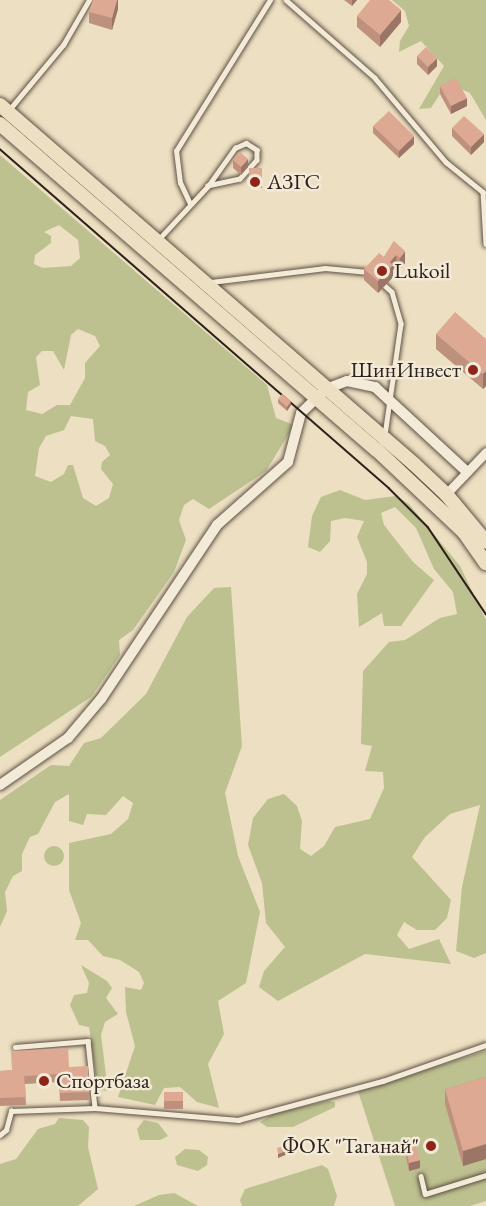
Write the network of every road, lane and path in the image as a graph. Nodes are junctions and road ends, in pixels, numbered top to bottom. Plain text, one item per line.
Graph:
1 (89, 0) edge
2 (270, 0) edge
3 (286, 0) edge
4 (2, 114) edge
5 (208, 186) junction
6 (190, 204) junction
7 (156, 242) junction
8 (486, 244) edge
9 (204, 282) junction
10 (327, 390) junction
11 (392, 403) junction
12 (385, 438) junction
13 (486, 452) edge
14 (467, 472) junction
15 (446, 494) junction
16 (486, 542) edge
17 (486, 563) edge
18 (0, 785) edge
19 (486, 1045) edge
20 (15, 1047) dead end
21 (95, 1108) junction
22 (0, 1135) edge
23 (486, 1175) edge
24 (421, 1176) dead end

1 - 4 lane
2 - 6 lane
3 - 8 lane
4 - 7 main road
4 - 10 main road
5 - 5 lane
5 - 6 lane
6 - 7 lane
7 - 9 main road
9 - 10 main road
9 - 11 lane
10 - 11 street
10 - 12 main road
10 - 17 main road
10 - 18 street
11 - 12 lane
11 - 14 street
12 - 15 main road
13 - 14 street
14 - 15 street
15 - 16 main road
19 - 21 lane
20 - 21 lane
21 - 22 lane
23 - 24 lane

